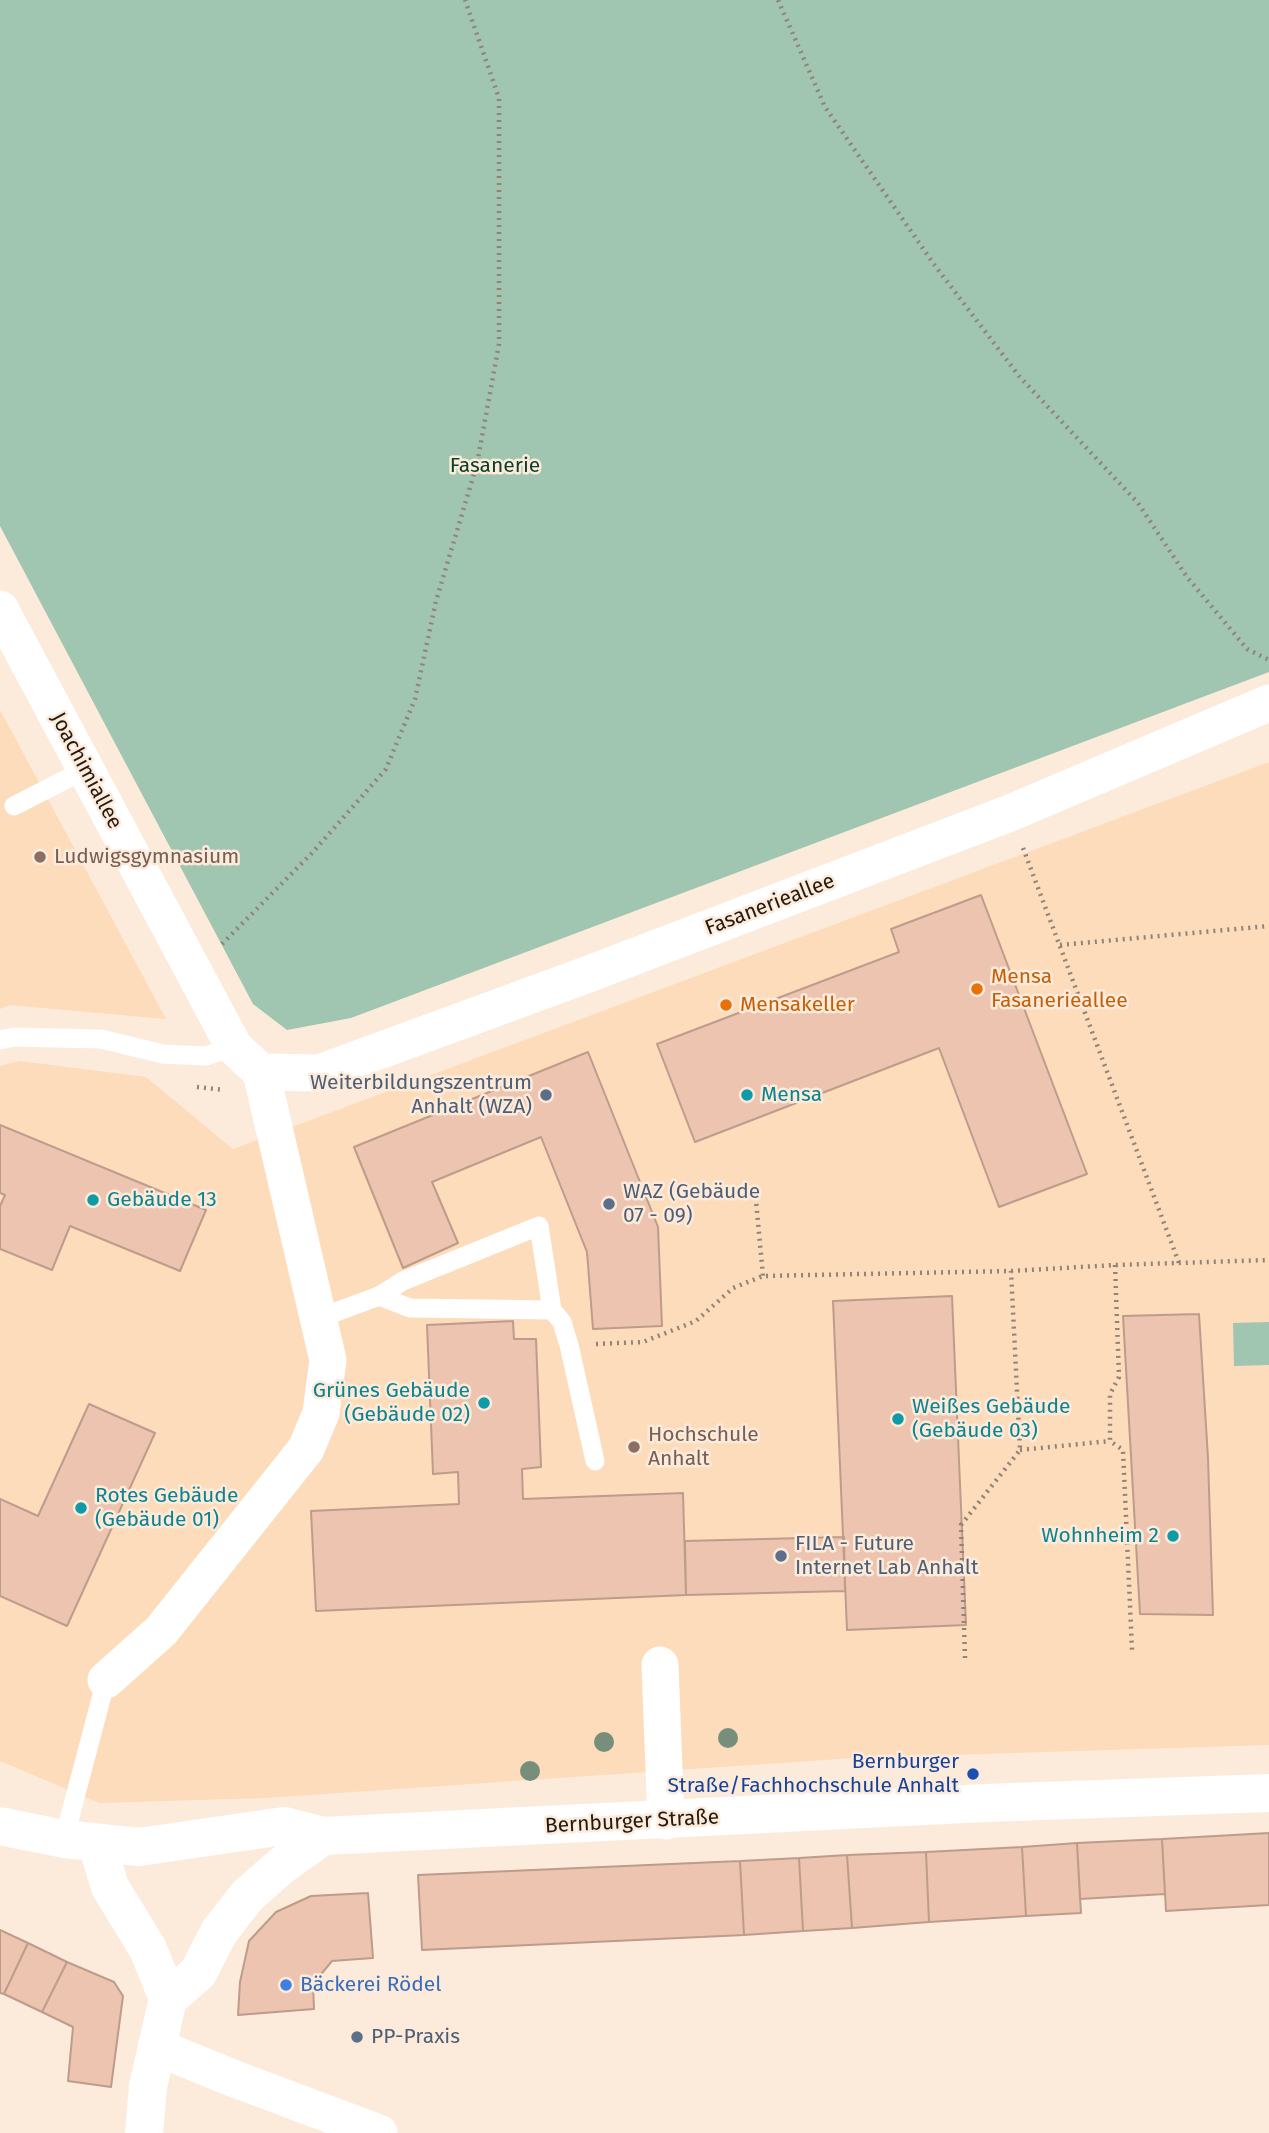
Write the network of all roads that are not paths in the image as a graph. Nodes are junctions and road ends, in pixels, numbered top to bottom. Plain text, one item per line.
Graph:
1 (0, 609) edge
2 (1269, 703) edge
3 (84, 769) junction
4 (14, 806) dead end
5 (0, 1040) edge
6 (220, 1051) junction
7 (261, 1072) junction
8 (379, 1296) junction
9 (552, 1310) junction
10 (317, 1320) junction
11 (595, 1461) dead end
12 (660, 1665) dead end
13 (106, 1680) joint
14 (1269, 1793) edge
15 (666, 1821) junction
16 (0, 1826) edge
17 (323, 1836) junction
18 (80, 1841) junction
19 (168, 1999) junction
20 (156, 2047) junction
21 (144, 2133) edge
22 (379, 2133) edge

1 - 3 street, Joachimiallee
2 - 7 street, Fasanerieallee
3 - 4 lane
3 - 6 street, Joachimiallee
5 - 6 lane
6 - 7 street, Joachimiallee
7 - 10 street
8 - 9 lane
8 - 9 lane
8 - 10 lane
9 - 11 lane
10 - 13 street
12 - 15 street
13 - 18 lane
14 - 15 main road, Bernburger Straße
15 - 17 main road, Bernburger Straße
16 - 18 main road, Bernburger Straße
17 - 18 main road, Bernburger Straße
17 - 19 main road
18 - 19 main road
19 - 20 main road
20 - 21 main road
20 - 22 street

